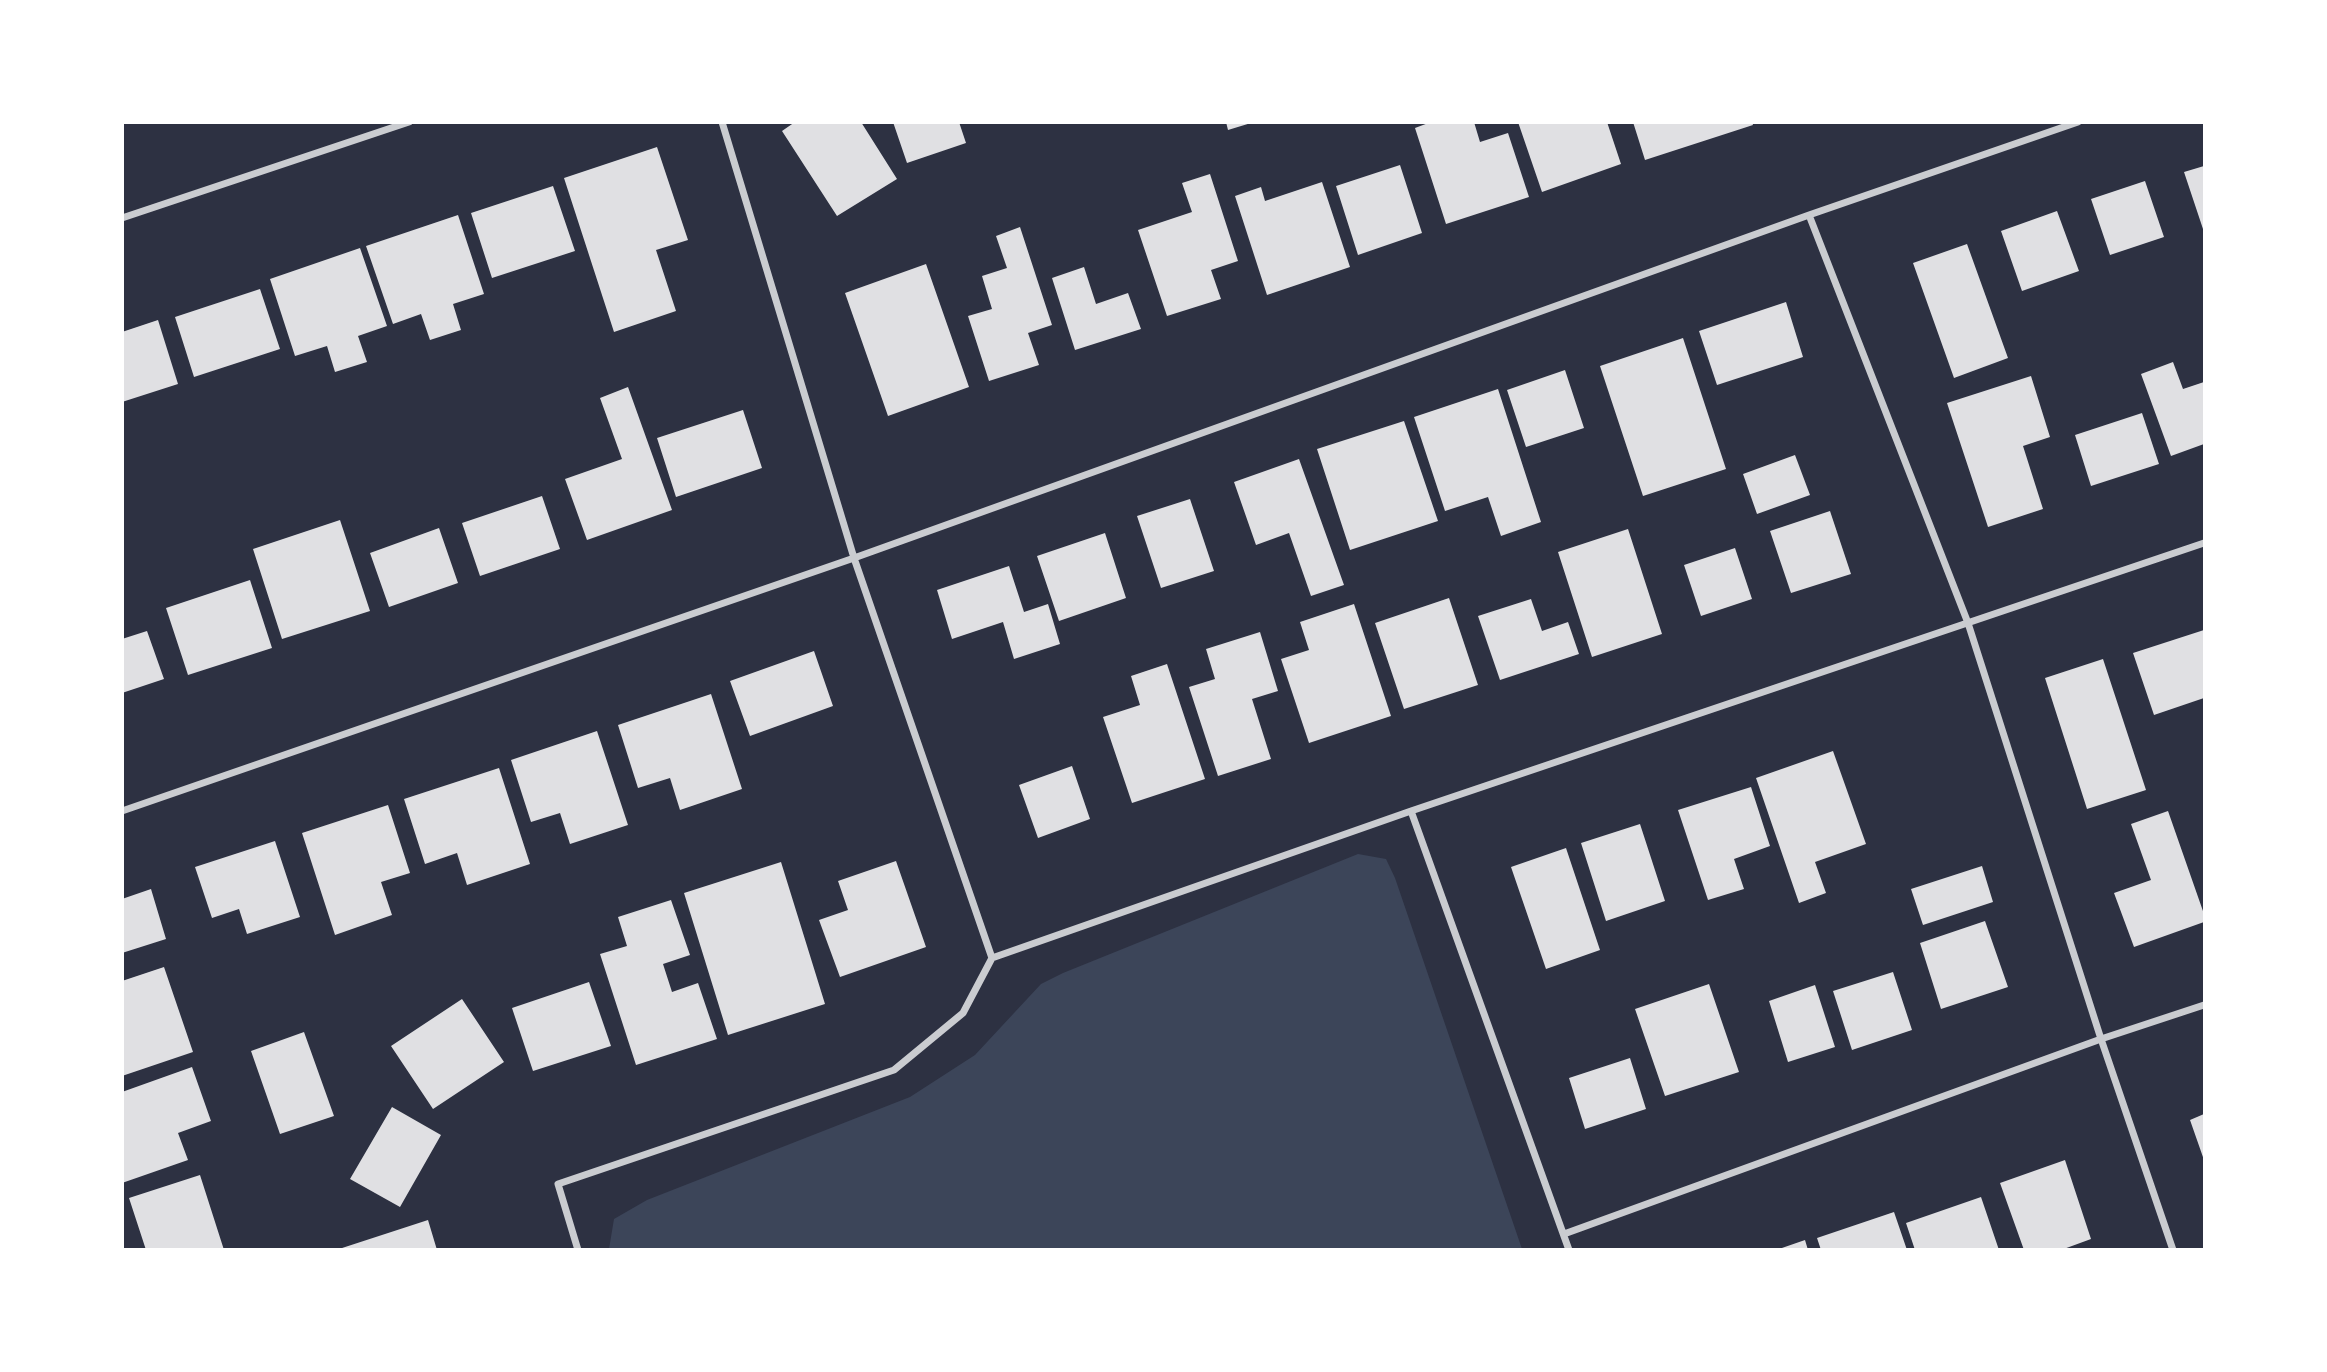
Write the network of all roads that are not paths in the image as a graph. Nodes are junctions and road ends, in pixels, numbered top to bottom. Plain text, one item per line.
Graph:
1 (409, 122) edge
2 (722, 122) edge
3 (2078, 122) edge
4 (1809, 215) junction
5 (122, 218) edge
6 (2204, 543) edge
7 (854, 558) junction
8 (1968, 623) junction
9 (122, 811) edge
10 (1410, 811) junction
11 (992, 958) junction
12 (2204, 1005) edge
13 (2101, 1039) junction
14 (1564, 1234) junction
15 (578, 1250) edge
16 (1569, 1250) edge
17 (2174, 1250) edge

1 - 5 street
2 - 7 street
3 - 4 street
4 - 7 street
4 - 8 street
6 - 8 street
7 - 9 street
7 - 11 street
8 - 10 street
8 - 13 street
10 - 11 street
10 - 14 street
11 - 15 street
12 - 13 street
13 - 14 street
13 - 17 street
14 - 16 street

